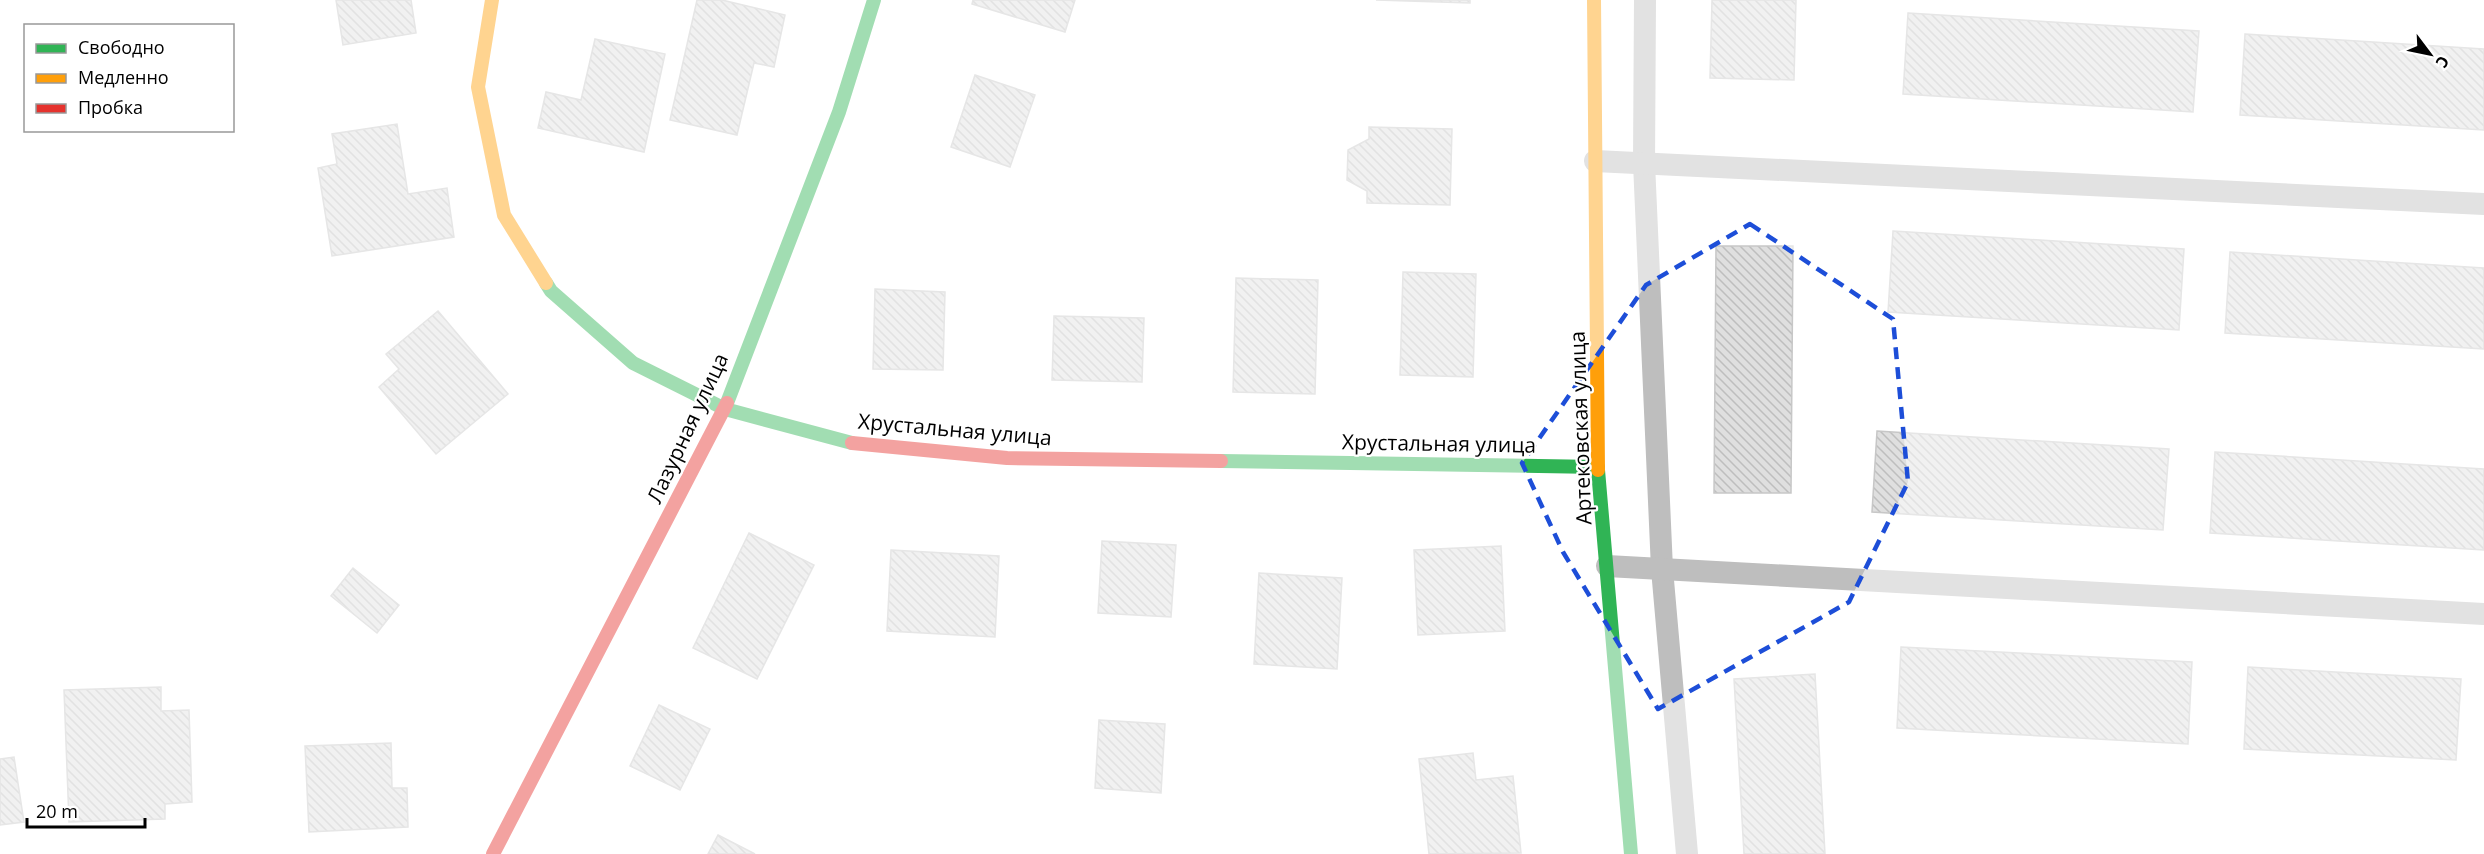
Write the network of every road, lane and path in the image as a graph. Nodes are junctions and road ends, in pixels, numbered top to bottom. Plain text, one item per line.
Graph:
1 (492, 0) edge
2 (874, 0) edge
3 (1594, 0) edge
4 (1645, 0) edge
5 (1596, 161) junction
6 (1644, 164) junction
7 (2484, 204) edge
8 (725, 409) junction
9 (1599, 467) junction
10 (1607, 566) junction
11 (1662, 569) junction
12 (2484, 614) edge
13 (493, 854) edge
14 (1631, 854) edge
15 (1687, 854) edge

1 - 8 street, Хрустальная улица
2 - 8 street, Лазурная улица
3 - 5 street, Артековская улица
4 - 6 lane
5 - 6 lane
5 - 9 street, Артековская улица
6 - 7 lane
6 - 11 lane
8 - 9 street, Хрустальная улица
8 - 13 street, Лазурная улица
9 - 10 street, Артековская улица
10 - 11 lane
10 - 14 street, Артековская улица
11 - 12 lane
11 - 15 lane

